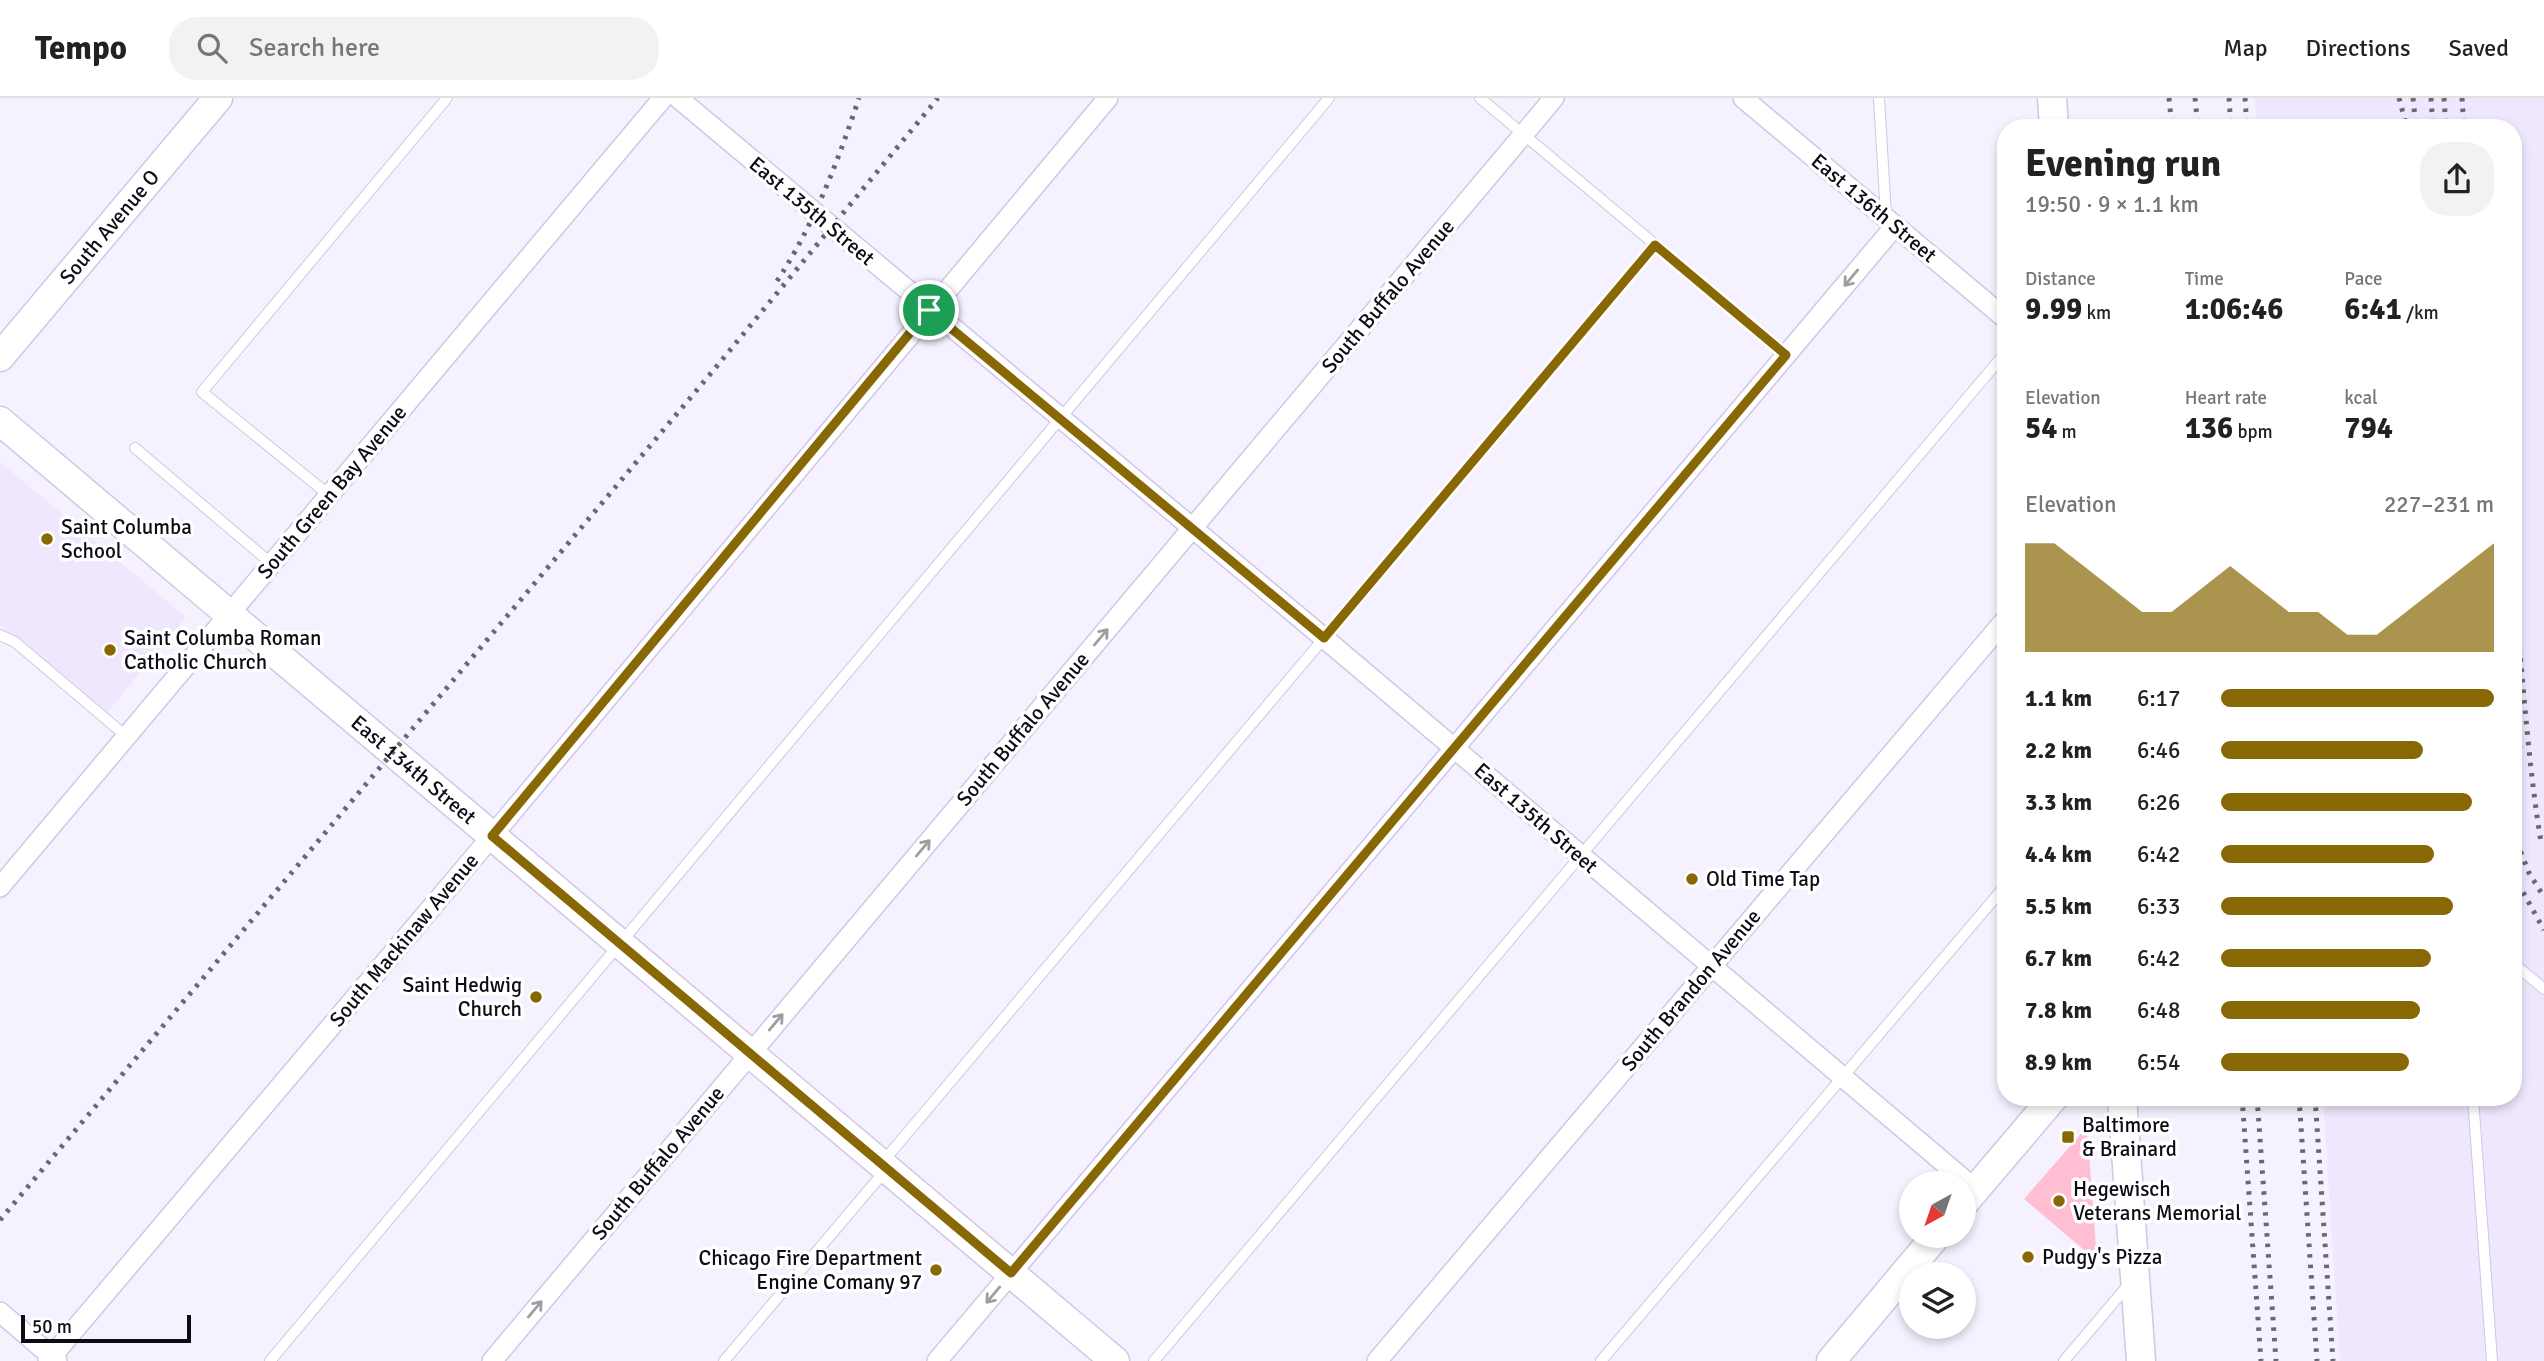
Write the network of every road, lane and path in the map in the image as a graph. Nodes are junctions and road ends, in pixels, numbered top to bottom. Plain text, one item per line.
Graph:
1 (218, 98) edge
2 (447, 98) edge
3 (663, 98) edge
4 (678, 98) edge
5 (1108, 98) edge
6 (1329, 98) edge
7 (1480, 98) edge
8 (1554, 98) edge
9 (1743, 98) edge
10 (1879, 98) edge
11 (2052, 98) edge
12 (2053, 119) edge
13 (1524, 135) junction
14 (1890, 222) junction
15 (1655, 245) junction
16 (929, 310) junction
17 (1997, 311) edge
18 (1786, 355) junction
19 (0, 357) edge
20 (1997, 363) edge
21 (1060, 419) junction
22 (0, 421) edge
23 (135, 448) dead end
24 (329, 495) junction
25 (1192, 528) junction
26 (272, 564) junction
27 (229, 614) junction
28 (1997, 630) edge
29 (0, 635) edge
30 (1324, 638) junction
31 (127, 736) junction
32 (1454, 748) junction
33 (492, 836) junction
34 (1580, 856) junction
35 (0, 887) edge
36 (1997, 896) edge
37 (620, 944) junction
38 (1710, 967) junction
39 (2522, 971) edge
40 (2544, 989) edge
41 (750, 1053) junction
42 (1842, 1077) junction
43 (2046, 1106) edge
44 (2123, 1106) edge
45 (2474, 1106) edge
46 (884, 1166) junction
47 (1942, 1171) edge
48 (1976, 1188) edge
49 (1926, 1248) edge
50 (1011, 1273) junction
51 (2135, 1278) junction
52 (0, 1312) edge
53 (52, 1360) edge
54 (270, 1361) edge
55 (492, 1361) edge
56 (724, 1361) edge
57 (937, 1361) edge
58 (1115, 1361) edge
59 (1154, 1361) edge
60 (1377, 1361) edge
61 (1601, 1361) edge
62 (1831, 1361) edge
63 (2064, 1361) edge
64 (2141, 1361) edge
65 (2493, 1361) edge

1 - 19 street, South Avenue O
2 - 24 lane
3 - 24 street, South Green Bay Avenue
4 - 16 street, East 135th Street
5 - 16 street, South Mackinaw Avenue
6 - 21 lane
7 - 13 lane
8 - 13 street, South Buffalo Avenue
9 - 14 street, East 136th Street
10 - 14 lane
11 - 12 street
13 - 15 lane
13 - 25 street, South Buffalo Avenue
14 - 17 street, East 136th Street
14 -> 18 street
15 - 18 lane
15 - 30 lane
16 - 21 street, East 135th Street
16 - 33 street, South Mackinaw Avenue
18 - 32 street
20 - 34 lane
21 - 25 street, East 135th Street
21 - 37 lane
22 - 27 street, East 134th Street
23 - 26 lane
24 - 26 street, South Green Bay Avenue
25 - 30 street, East 135th Street
41 -> 25 street, South Buffalo Avenue
26 - 27 street, South Green Bay Avenue
27 - 31 street, South Green Bay Avenue
27 - 33 street, East 134th Street
28 - 38 street, South Brandon Avenue
29 - 31 lane
30 - 32 street, East 135th Street
30 - 46 lane
31 - 35 street, South Green Bay Avenue
32 - 34 street, East 135th Street
32 - 50 street
33 - 37 street, East 134th Street
33 - 53 street, South Mackinaw Avenue
34 - 38 street, East 135th Street
34 - 59 lane
36 - 42 lane
37 - 41 street, East 134th Street
37 - 54 lane
38 - 42 street, East 135th Street
38 - 60 street, South Brandon Avenue
39 - 40 lane
41 - 46 street, East 134th Street
55 -> 41 street, South Buffalo Avenue
42 - 47 street, East 135th Street
42 - 61 lane
43 - 48 street
44 - 51 street
45 - 65 lane
46 - 50 street, East 134th Street
46 - 56 lane
49 - 62 street
50 -> 57 street
50 - 58 street, East 134th Street
51 - 63 lane
51 - 64 street
52 - 53 street

